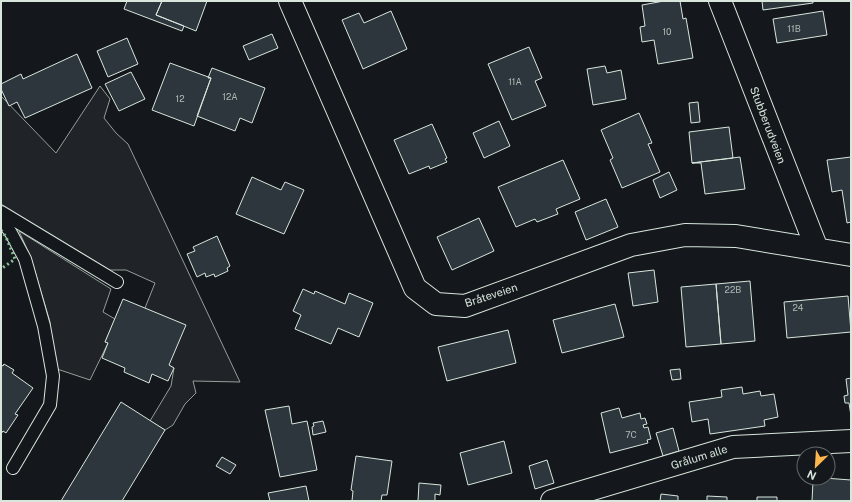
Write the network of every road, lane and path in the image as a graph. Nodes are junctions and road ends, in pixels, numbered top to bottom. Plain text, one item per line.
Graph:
1 (290, 1) edge
2 (720, 1) edge
3 (1, 212) edge
4 (1, 219) edge
5 (817, 249) junction
6 (851, 256) edge
7 (118, 282) dead end
8 (851, 441) edge
9 (13, 468) dead end
10 (552, 501) edge

1 - 5 street, Bråteveien
2 - 5 street, Stubberudveien
3 - 7 lane
4 - 9 lane
5 - 6 street, Bråteveien
8 - 10 street, Grålum alle

